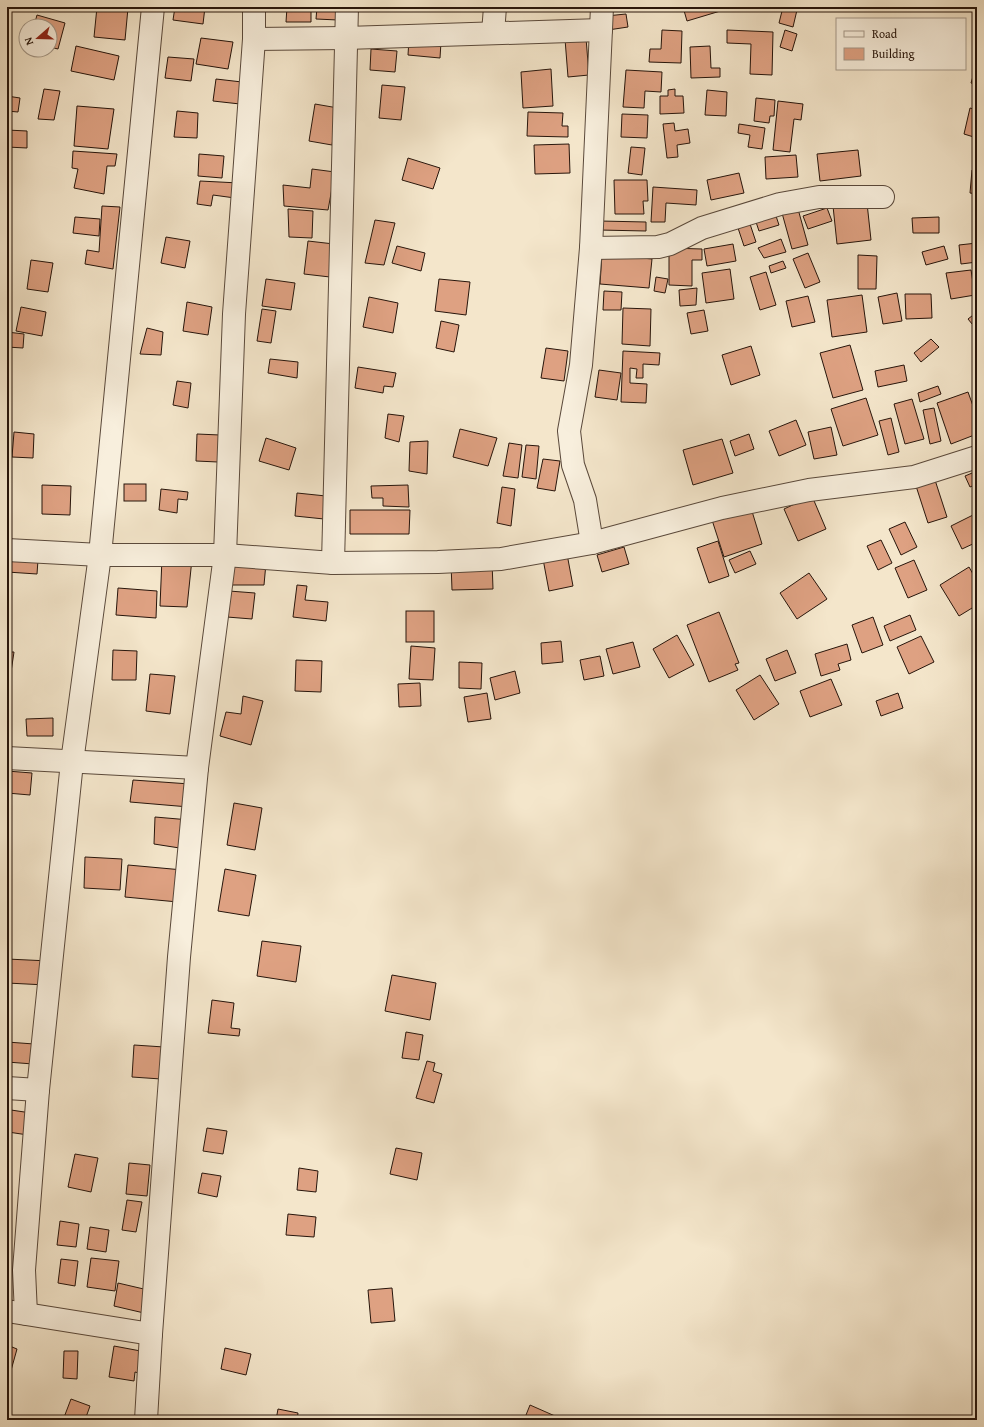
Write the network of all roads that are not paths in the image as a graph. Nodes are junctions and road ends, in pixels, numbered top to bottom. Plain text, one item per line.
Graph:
1 (153, 7) edge
2 (254, 7) edge
3 (347, 7) edge
4 (494, 7) edge
5 (602, 7) edge
6 (601, 30) junction
7 (493, 33) junction
8 (346, 38) junction
9 (254, 39) junction
10 (883, 197) dead end
11 (591, 248) junction
12 (977, 457) edge
13 (592, 543) junction
14 (7, 550) edge
15 (100, 555) junction
16 (225, 555) junction
17 (333, 563) junction
18 (7, 758) edge
19 (72, 762) junction
20 (197, 768) junction
21 (7, 1088) edge
22 (38, 1090) junction
23 (16, 1313) edge
24 (7, 1324) edge
25 (151, 1334) junction
26 (146, 1420) edge

1 - 15 street
2 - 9 street
3 - 8 street
4 - 7 street
5 - 6 street
6 - 7 street
6 - 11 street
7 - 8 street
8 - 9 street
8 - 17 street
9 - 16 street
10 - 11 street
11 - 13 street
12 - 13 street
13 - 17 street
14 - 15 street
15 - 16 street
15 - 19 street
16 - 17 street
16 - 20 street
18 - 19 street
19 - 20 street
19 - 22 street
20 - 25 street
21 - 22 street
22 - 23 street
23 - 24 street
23 - 25 street
25 - 26 street

